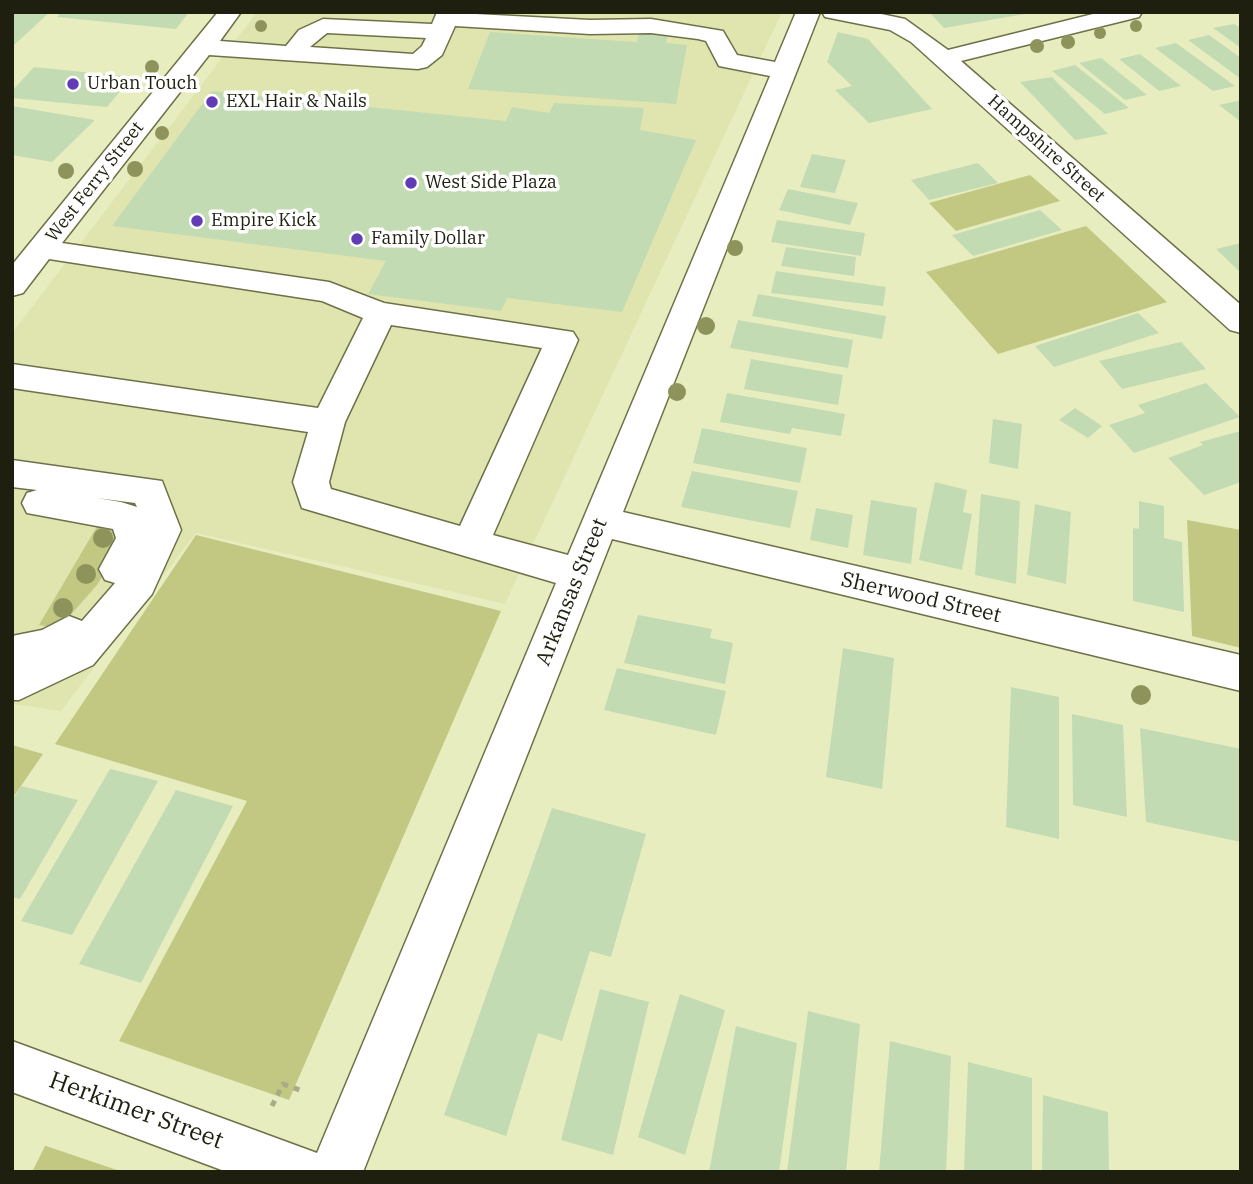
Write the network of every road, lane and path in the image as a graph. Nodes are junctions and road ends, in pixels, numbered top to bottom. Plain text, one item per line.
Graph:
1 (230, 12) edge
2 (808, 12) edge
3 (833, 12) edge
4 (1131, 12) edge
5 (445, 21) edge
6 (699, 22) edge
7 (202, 47) junction
8 (292, 54) junction
9 (943, 58) junction
10 (784, 71) junction
11 (42, 249) junction
12 (12, 286) edge
13 (381, 313) junction
14 (1241, 322) edge
15 (12, 376) edge
16 (328, 422) junction
17 (12, 473) edge
18 (12, 499) edge
19 (601, 522) junction
20 (470, 544) junction
21 (579, 574) junction
22 (12, 653) edge
23 (1241, 673) edge
24 (12, 682) edge
25 (12, 1066) edge
26 (305, 1093) dead end
27 (272, 1106) dead end
28 (299, 1172) edge
29 (336, 1172) edge

1 - 7 street, West Ferry Street
2 - 10 street, Arkansas Street
3 - 9 street, Hampshire Street
4 - 9 street
5 - 6 street
5 - 8 street
5 - 8 street
6 - 10 street
7 - 8 street
7 - 11 street, West Ferry Street
9 - 14 street, Hampshire Street
10 - 19 street, Arkansas Street
11 - 12 street, West Ferry Street
11 - 13 street
13 - 16 street
13 - 20 street
15 - 16 street
16 - 20 street
17 - 24 street
18 - 22 street
19 - 21 street, Arkansas Street
19 - 23 street, Sherwood Street
20 - 21 street
21 - 29 street, Arkansas Street
25 - 28 street, Herkimer Street
26 - 27 path

